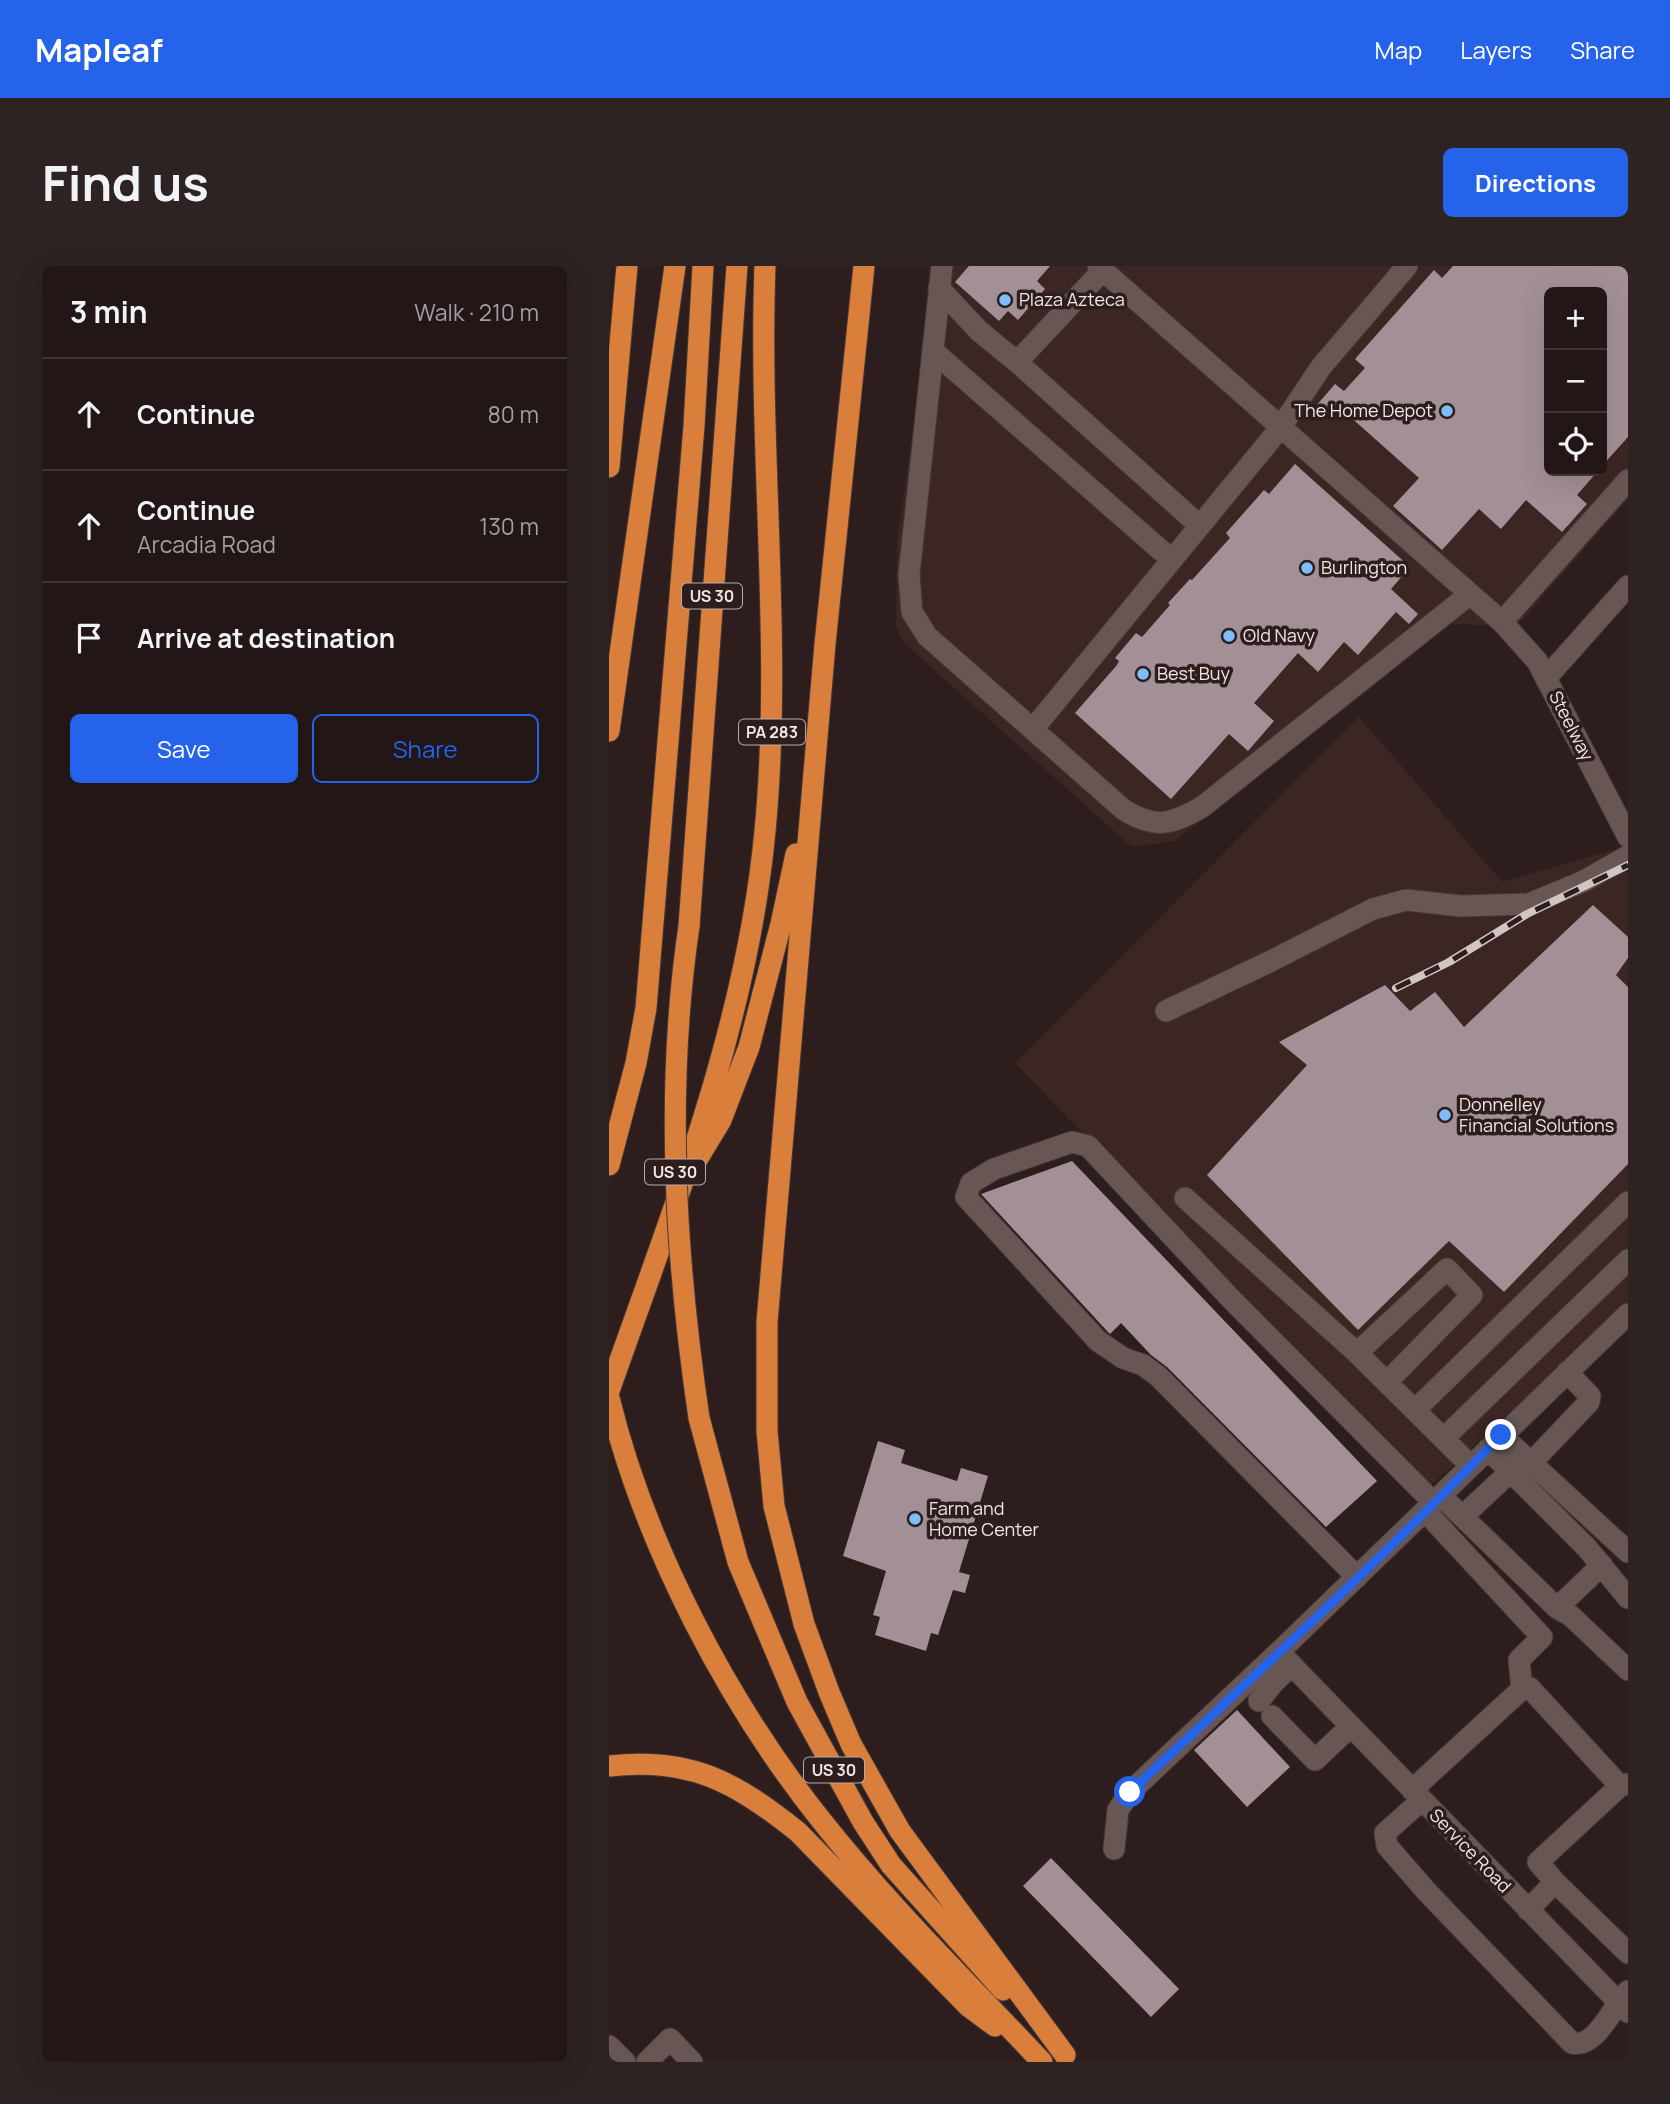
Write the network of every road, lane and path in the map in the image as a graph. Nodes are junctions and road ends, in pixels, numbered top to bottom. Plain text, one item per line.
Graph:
1 (628, 266) edge
2 (675, 266) edge
3 (703, 266) edge
4 (737, 266) edge
5 (765, 266) edge
6 (864, 266) edge
7 (942, 266) edge
8 (1407, 266) edge
9 (1100, 268) edge
10 (939, 288) junction
11 (933, 351) junction
12 (1017, 362) junction
13 (1281, 427) junction
14 (609, 467) edge
15 (1628, 480) edge
16 (1200, 526) junction
17 (1172, 561) junction
18 (1628, 586) edge
19 (1470, 594) junction
20 (1502, 622) junction
21 (1541, 669) junction
22 (1034, 729) junction
23 (609, 731) edge
24 (815, 767) junction
25 (1619, 801) edge
26 (1628, 837) edge
27 (1628, 856) edge
28 (1166, 1011) dead end
29 (609, 1165) edge
30 (680, 1188) junction
31 (1185, 1198) dead end
32 (1628, 1202) edge
33 (1628, 1260) edge
34 (1628, 1314) edge
35 (1357, 1353) junction
36 (1567, 1372) junction
37 (1387, 1382) junction
38 (609, 1391) edge
39 (609, 1398) edge
40 (1415, 1410) junction
41 (1444, 1438) junction
42 (1494, 1442) junction
43 (1532, 1462) junction
44 (1471, 1466) junction
45 (1511, 1471) junction
46 (1433, 1503) junction
47 (1463, 1516) junction
48 (1628, 1552) edge
49 (1602, 1565) junction
50 (1357, 1577) junction
51 (1628, 1598) edge
52 (1557, 1608) junction
53 (1285, 1659) junction
54 (1628, 1670) edge
55 (1522, 1689) junction
56 (1350, 1727) junction
57 (609, 1766) edge
58 (1624, 1785) edge
59 (1417, 1795) junction
60 (1114, 1849) dead end
61 (1555, 1882) junction
62 (1528, 1910) junction
63 (1628, 1953) edge
64 (1625, 2001) edge
65 (609, 2046) edge
66 (1068, 2058) edge
67 (1039, 2059) edge
68 (625, 2062) edge
69 (647, 2062) edge
70 (692, 2062) edge

1 - 14 highway
2 - 23 highway
3 - 29 highway
4 - 66 highway, US 30, bridge
5 - 30 highway, PA 283
6 - 24 highway
7 - 10 street
8 - 13 street
9 - 12 street
9 - 13 street, Steelway
10 - 11 street
10 - 12 street
11 - 17 street
11 - 22 street
12 - 16 street
13 - 16 street
13 - 19 street, Steelway
15 - 20 street
16 - 17 street
17 - 22 street
18 - 21 street
19 - 20 street, Steelway
19 - 22 street
20 - 21 street, Steelway
21 - 25 street, Steelway
24 - 30 highway
24 - 66 highway
25 - 26 street, Steelway
27 - 28 street
30 - 38 highway, PA 283
31 - 35 street
32 - 40 street
33 - 41 street
34 - 36 street
35 - 37 street
35 - 37 street
36 - 42 street
36 - 43 street
37 - 40 street
39 - 67 highway, US 30
40 - 41 street
41 - 44 street
42 - 43 street
42 - 44 street
42 - 45 street
43 - 48 street
44 - 46 street
45 - 47 street
45 - 49 street
46 - 47 street
46 - 50 street
46 - 50 street
46 - 55 street
47 - 52 street
49 - 51 street
49 - 52 street
50 - 53 street
52 - 54 street
53 - 56 street, Service Road
53 - 56 street
53 - 60 street
55 - 58 street
55 - 59 street
56 - 59 street, Service Road
57 - 67 highway
58 - 61 street
59 - 62 street, Service Road
59 - 64 street
61 - 62 street
61 - 63 street
62 - 64 street, Service Road
65 - 68 street
69 - 70 street

